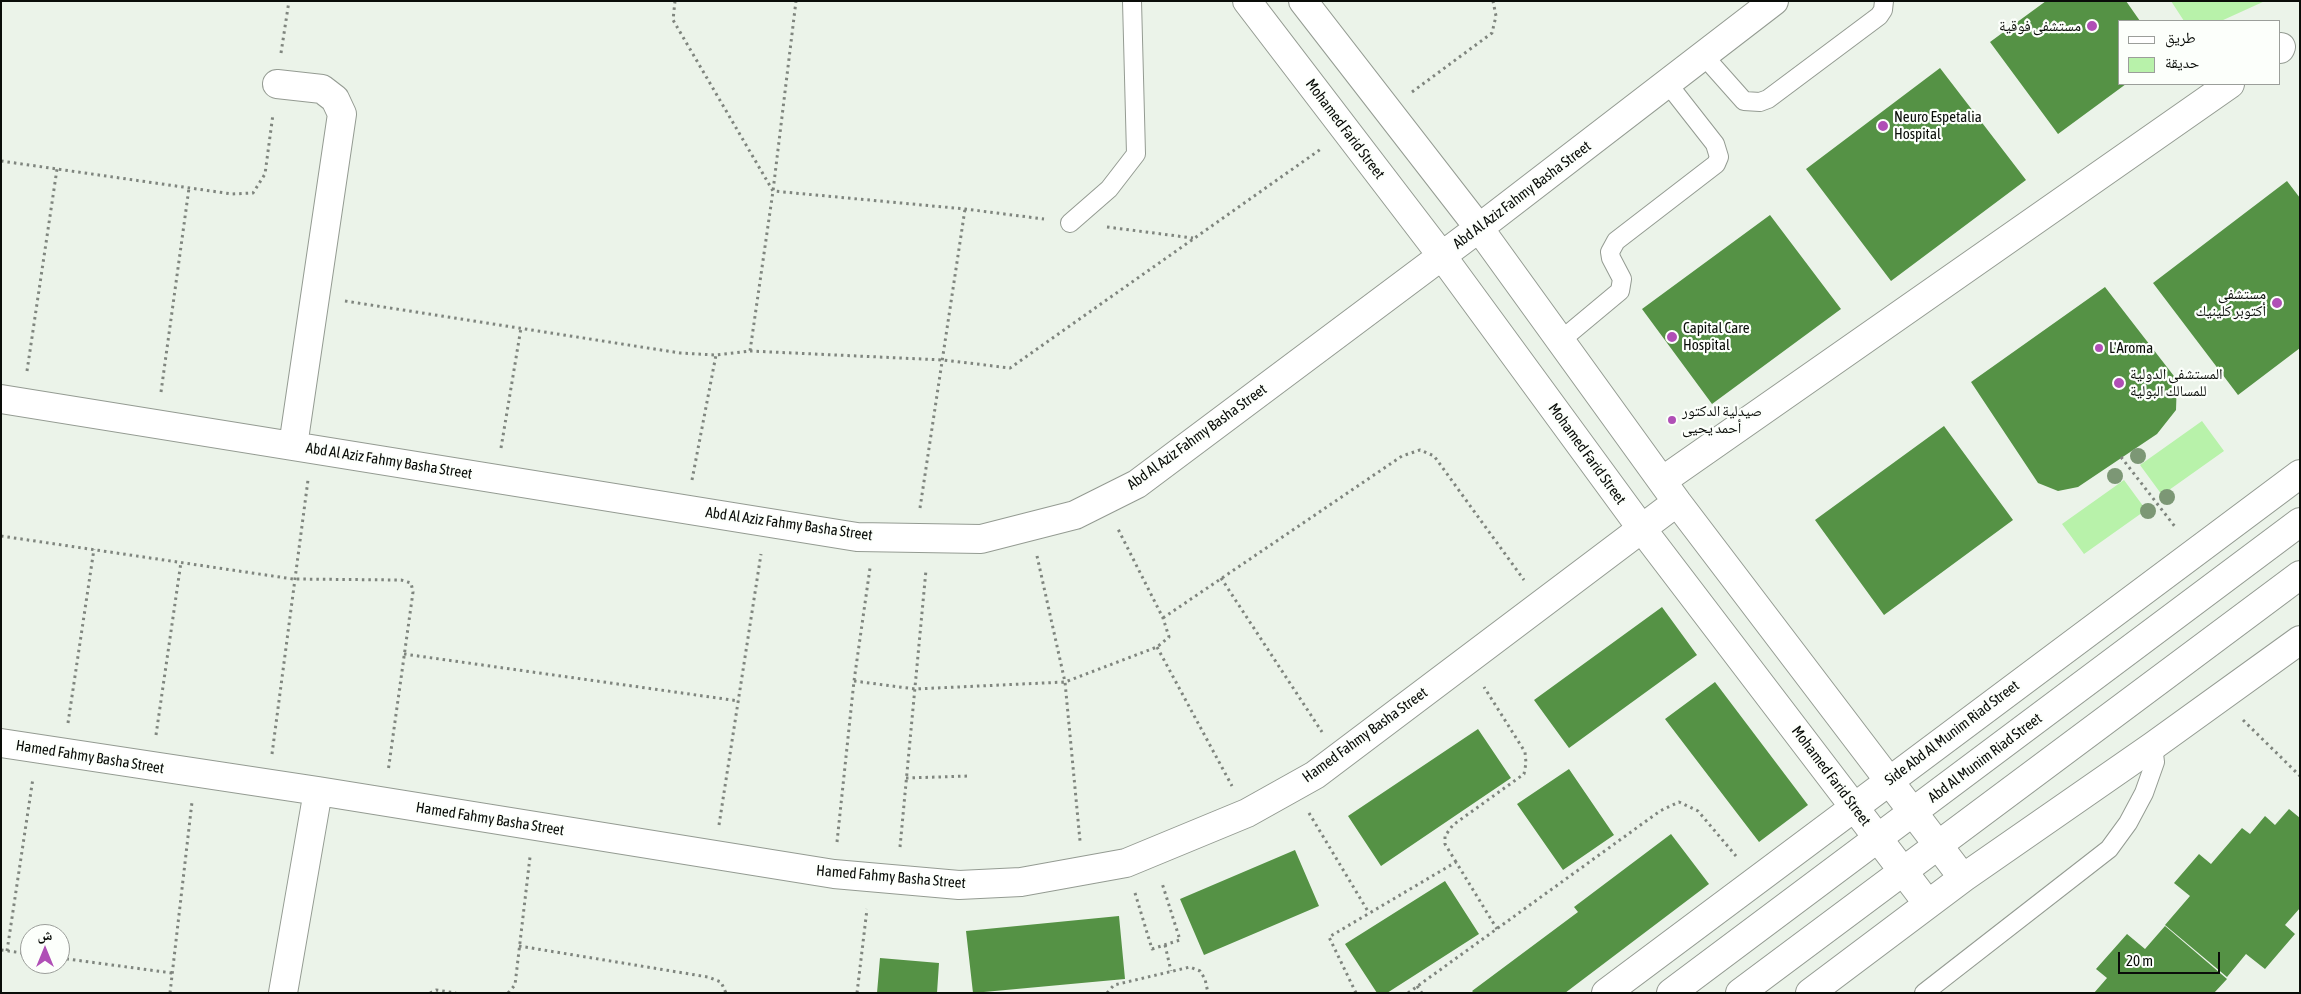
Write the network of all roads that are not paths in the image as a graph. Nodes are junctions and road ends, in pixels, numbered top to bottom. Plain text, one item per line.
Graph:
1 (1132, 1) edge
2 (1247, 1) edge
3 (1303, 1) edge
4 (1774, 1) edge
5 (1884, 1) edge
6 (1745, 10) edge
7 (1704, 56) junction
8 (277, 84) dead end
9 (1668, 84) junction
10 (2229, 85) edge
11 (1070, 223) road end
12 (1479, 228) junction
13 (1442, 256) junction
14 (1560, 341) junction
15 (12, 400) edge
16 (303, 447) junction
17 (2300, 474) edge
18 (1670, 492) junction
19 (2300, 522) edge
20 (1642, 529) junction
21 (2300, 575) edge
22 (2300, 640) edge
23 (1, 744) edge
24 (2153, 746) junction
25 (1890, 780) junction
26 (318, 791) junction
27 (1854, 806) junction
28 (1914, 811) junction
29 (1878, 837) junction
30 (1938, 845) junction
31 (1903, 871) junction
32 (1963, 878) junction
33 (1928, 904) junction
34 (283, 993) edge
35 (1606, 993) edge
36 (1671, 993) edge
37 (1740, 993) edge
38 (1810, 993) edge
39 (1924, 993) edge

1 - 11 lane
2 - 13 street, Mohamed Farid Street
3 - 12 street
4 - 6 street, Abd Al Aziz Fahmy Basha Street
5 - 7 lane
6 - 7 street, Abd Al Aziz Fahmy Basha Street
7 - 9 street, Abd Al Aziz Fahmy Basha Street
8 - 16 street
9 - 12 street, Abd Al Aziz Fahmy Basha Street
9 - 14 lane
10 - 18 street, Hamed Fahmy Basha Street
12 - 13 street, Abd Al Aziz Fahmy Basha Street
12 - 14 street
13 - 16 street, Abd Al Aziz Fahmy Basha Street
13 - 20 street, Mohamed Farid Street
14 - 18 street
15 - 16 street, Abd Al Aziz Fahmy Basha Street
17 - 25 street, Side Abd Al Munim Riad Street
18 - 20 street, Hamed Fahmy Basha Street
18 - 25 street
19 - 28 street, Abd Al Munim Riad Street
20 - 26 street, Hamed Fahmy Basha Street
20 - 27 street, Mohamed Farid Street
21 - 30 street
22 - 24 street
23 - 26 street, Hamed Fahmy Basha Street
24 - 32 street
24 - 39 lane
25 - 27 street, Side Abd Al Munim Riad Street
25 - 28 street
26 - 34 street
27 - 29 street, Mohamed Farid Street
27 - 35 street, Side Abd Al Munim Riad Street
28 - 29 street, Abd Al Munim Riad Street
28 - 30 street
29 - 31 street, Mohamed Farid Street
29 - 36 street, Abd Al Munim Riad Street
30 - 31 street
30 - 32 street
31 - 33 street, Mohamed Farid Street
31 - 37 street
32 - 33 street
33 - 38 street

